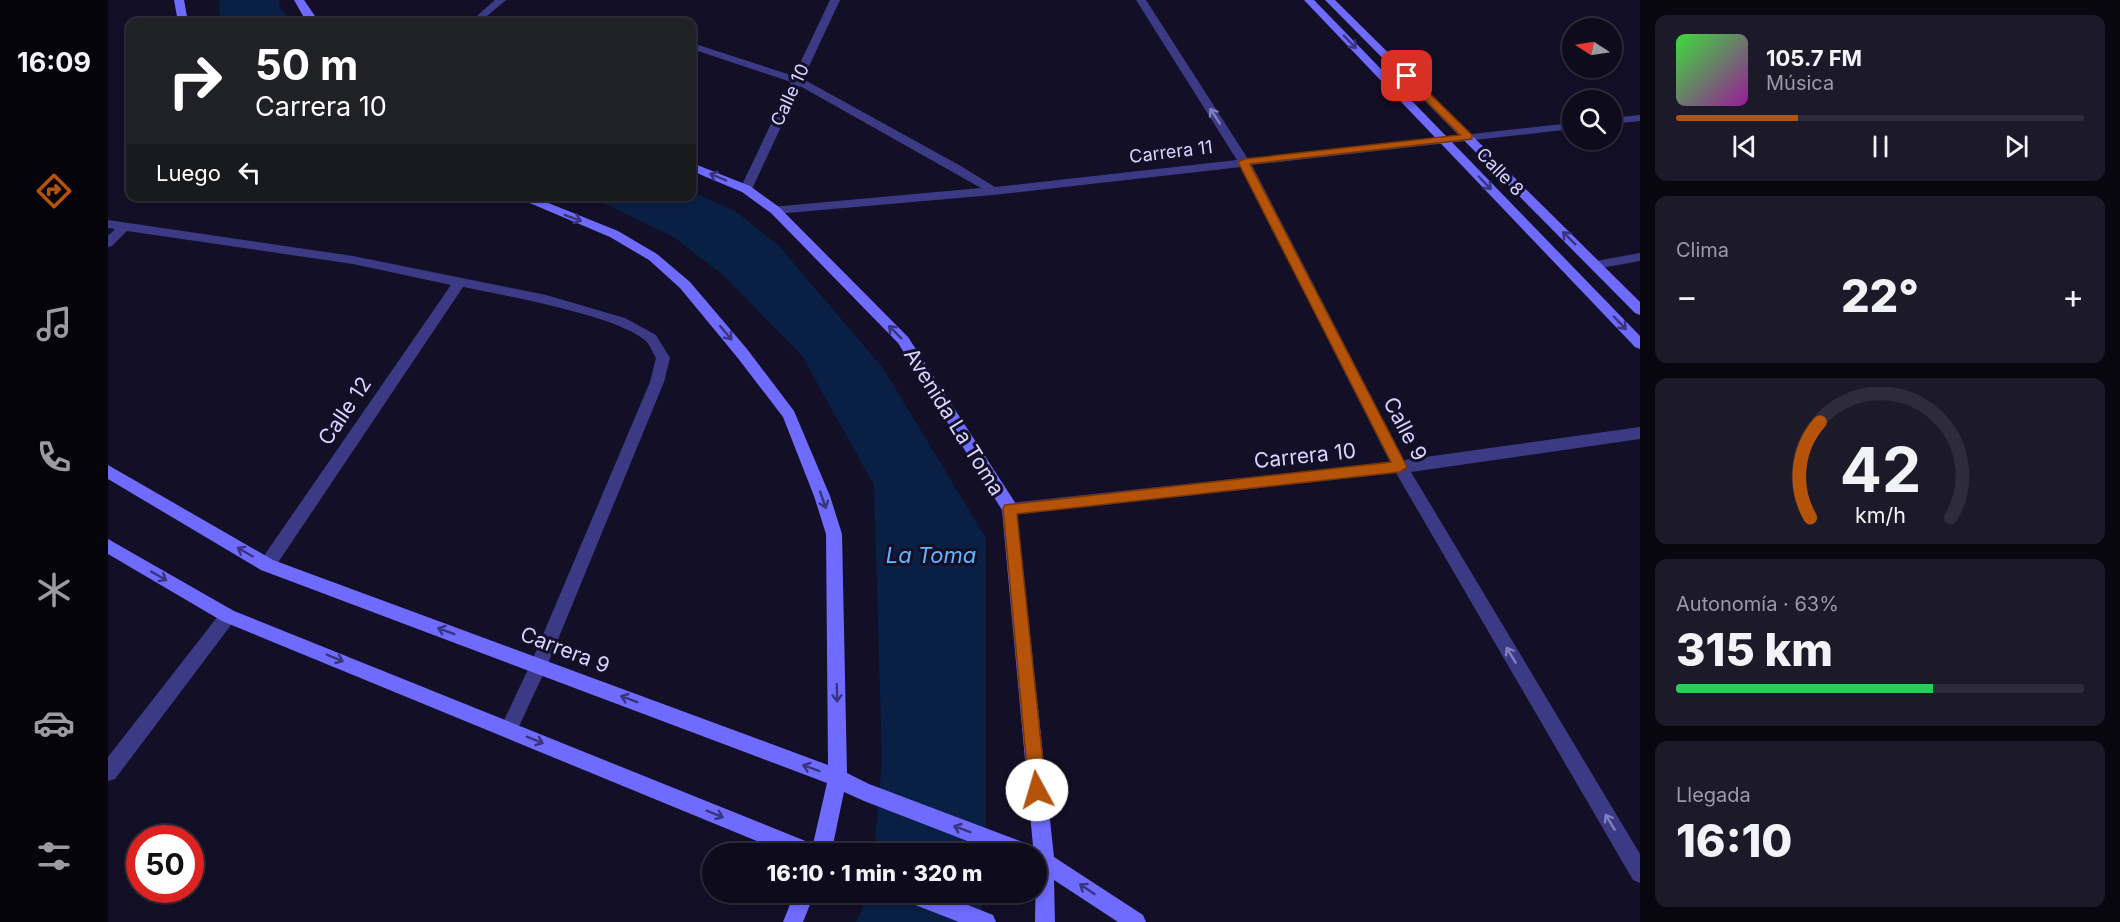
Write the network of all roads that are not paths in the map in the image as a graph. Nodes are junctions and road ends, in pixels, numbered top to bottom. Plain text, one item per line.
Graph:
1 (179, 0) edge
2 (299, 0) edge
3 (501, 0) edge
4 (835, 0) edge
5 (1141, 0) edge
6 (1309, 0) edge
7 (1330, 0) edge
8 (182, 18) edge
9 (308, 18) edge
10 (480, 18) edge
11 (696, 47) edge
12 (797, 80) junction
13 (1640, 118) edge
14 (1622, 120) edge
15 (1562, 127) edge
16 (1468, 137) junction
17 (1445, 140) junction
18 (1244, 162) junction
19 (696, 169) edge
20 (746, 189) junction
21 (993, 191) junction
22 (532, 201) edge
23 (775, 210) junction
24 (108, 224) edge
25 (125, 226) junction
26 (108, 243) edge
27 (1640, 258) edge
28 (1596, 265) junction
29 (460, 282) junction
30 (1640, 310) edge
31 (1640, 344) edge
32 (1640, 433) edge
33 (1400, 467) junction
34 (108, 471) edge
35 (1010, 509) junction
36 (108, 546) edge
37 (267, 565) junction
38 (228, 616) junction
39 (538, 666) junction
40 (509, 729) junction
41 (108, 772) edge
42 (838, 778) junction
43 (786, 843) edge
44 (823, 843) edge
45 (999, 843) edge
46 (1030, 843) edge
47 (1047, 865) edge
48 (1640, 873) edge
49 (801, 903) edge
50 (936, 903) edge
51 (1042, 903) edge
52 (793, 922) edge
53 (986, 922) edge
54 (1046, 922) edge
55 (1136, 922) edge

1 - 8 main road
2 - 9 main road
3 - 10 street
4 - 12 street, Calle 10
18 -> 5 street, Calle 9
6 -> 17 main road, Calle 8
7 - 16 main road, Calle 8
11 - 12 street
12 - 20 street, Calle 10
12 - 21 street
13 - 14 street
15 - 16 street, Carrera 11
16 - 17 street, Carrera 11
28 -> 16 main road, Calle 8
17 - 18 street, Carrera 11
17 -> 31 main road, Calle 8
18 - 21 street, Carrera 11
18 - 33 street, Calle 9
20 -> 19 main road, Avenida La Toma
20 - 23 main road, Avenida La Toma
21 - 23 street, Carrera 11
22 -> 42 main road
35 -> 23 main road, Avenida La Toma
24 - 25 street
25 - 26 street
25 - 29 street
27 - 28 street
28 - 30 main road, Calle 8
29 - 37 street, Calle 12
29 - 39 street
32 - 33 street, Carrera 10
33 - 35 street, Carrera 10
48 -> 33 street, Calle 9
37 -> 34 main road, Carrera 9
35 - 46 main road, Avenida La Toma
36 -> 38 main road
39 -> 37 main road, Carrera 9
38 -> 40 main road
38 - 41 street
39 - 40 street
42 -> 39 main road, Carrera 9
40 -> 43 main road
42 - 44 main road
45 -> 42 main road, Carrera 9
55 -> 47 main road
49 - 52 main road
50 - 53 main road
51 - 54 main road, Avenida La Toma

